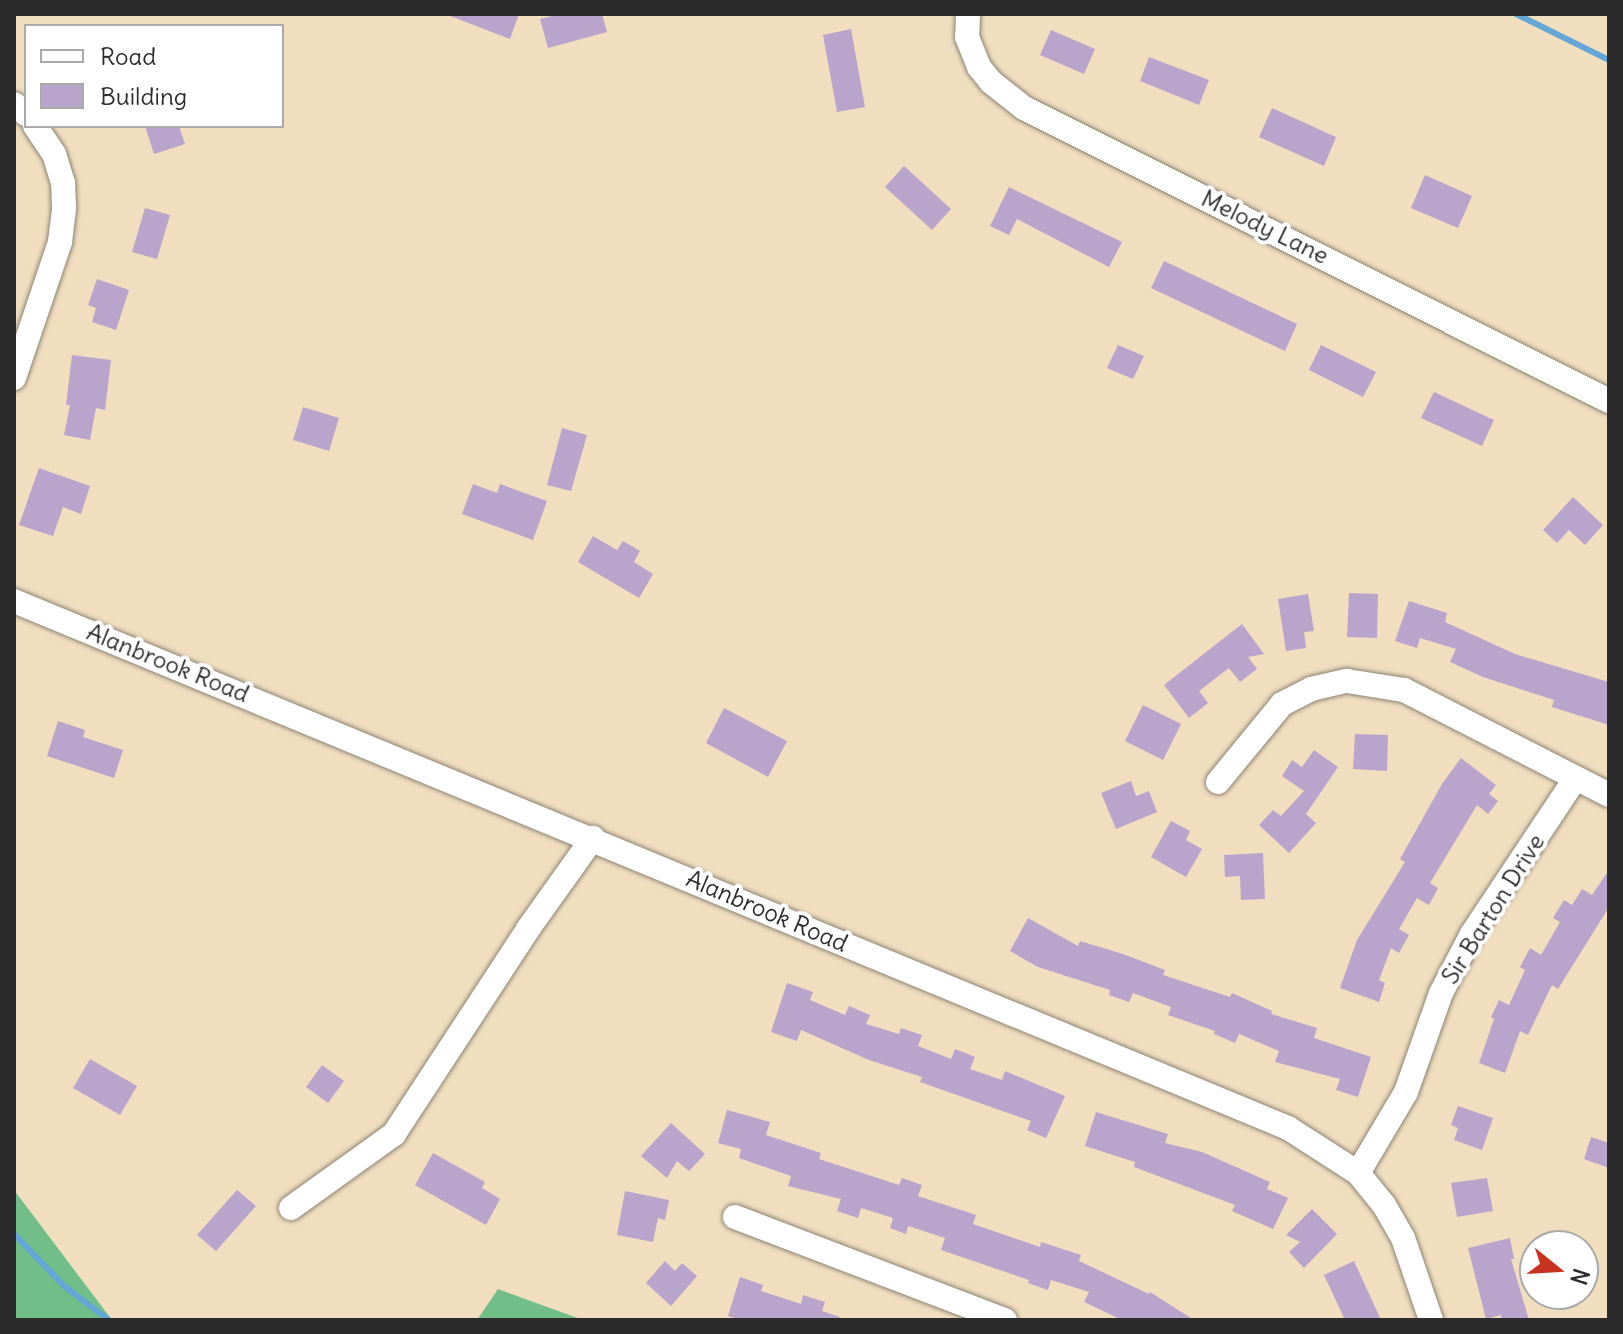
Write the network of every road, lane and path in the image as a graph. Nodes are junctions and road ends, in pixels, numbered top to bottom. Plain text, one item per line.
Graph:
1 (968, 14) edge
2 (36, 128) edge
3 (14, 378) edge
4 (1609, 401) edge
5 (14, 601) edge
6 (1575, 779) junction
7 (1218, 782) dead end
8 (1609, 795) edge
9 (593, 838) junction
10 (1358, 1173) junction
11 (291, 1208) dead end
12 (735, 1217) dead end
13 (1005, 1320) edge
14 (1431, 1320) edge

1 - 4 street, Melody Lane
2 - 3 street
5 - 9 street, Alanbrook Road
6 - 7 street
6 - 8 street
6 - 10 street, Sir Barton Drive
9 - 10 street, Alanbrook Road
9 - 11 street
10 - 14 street, Alanbrook Road
12 - 13 street

